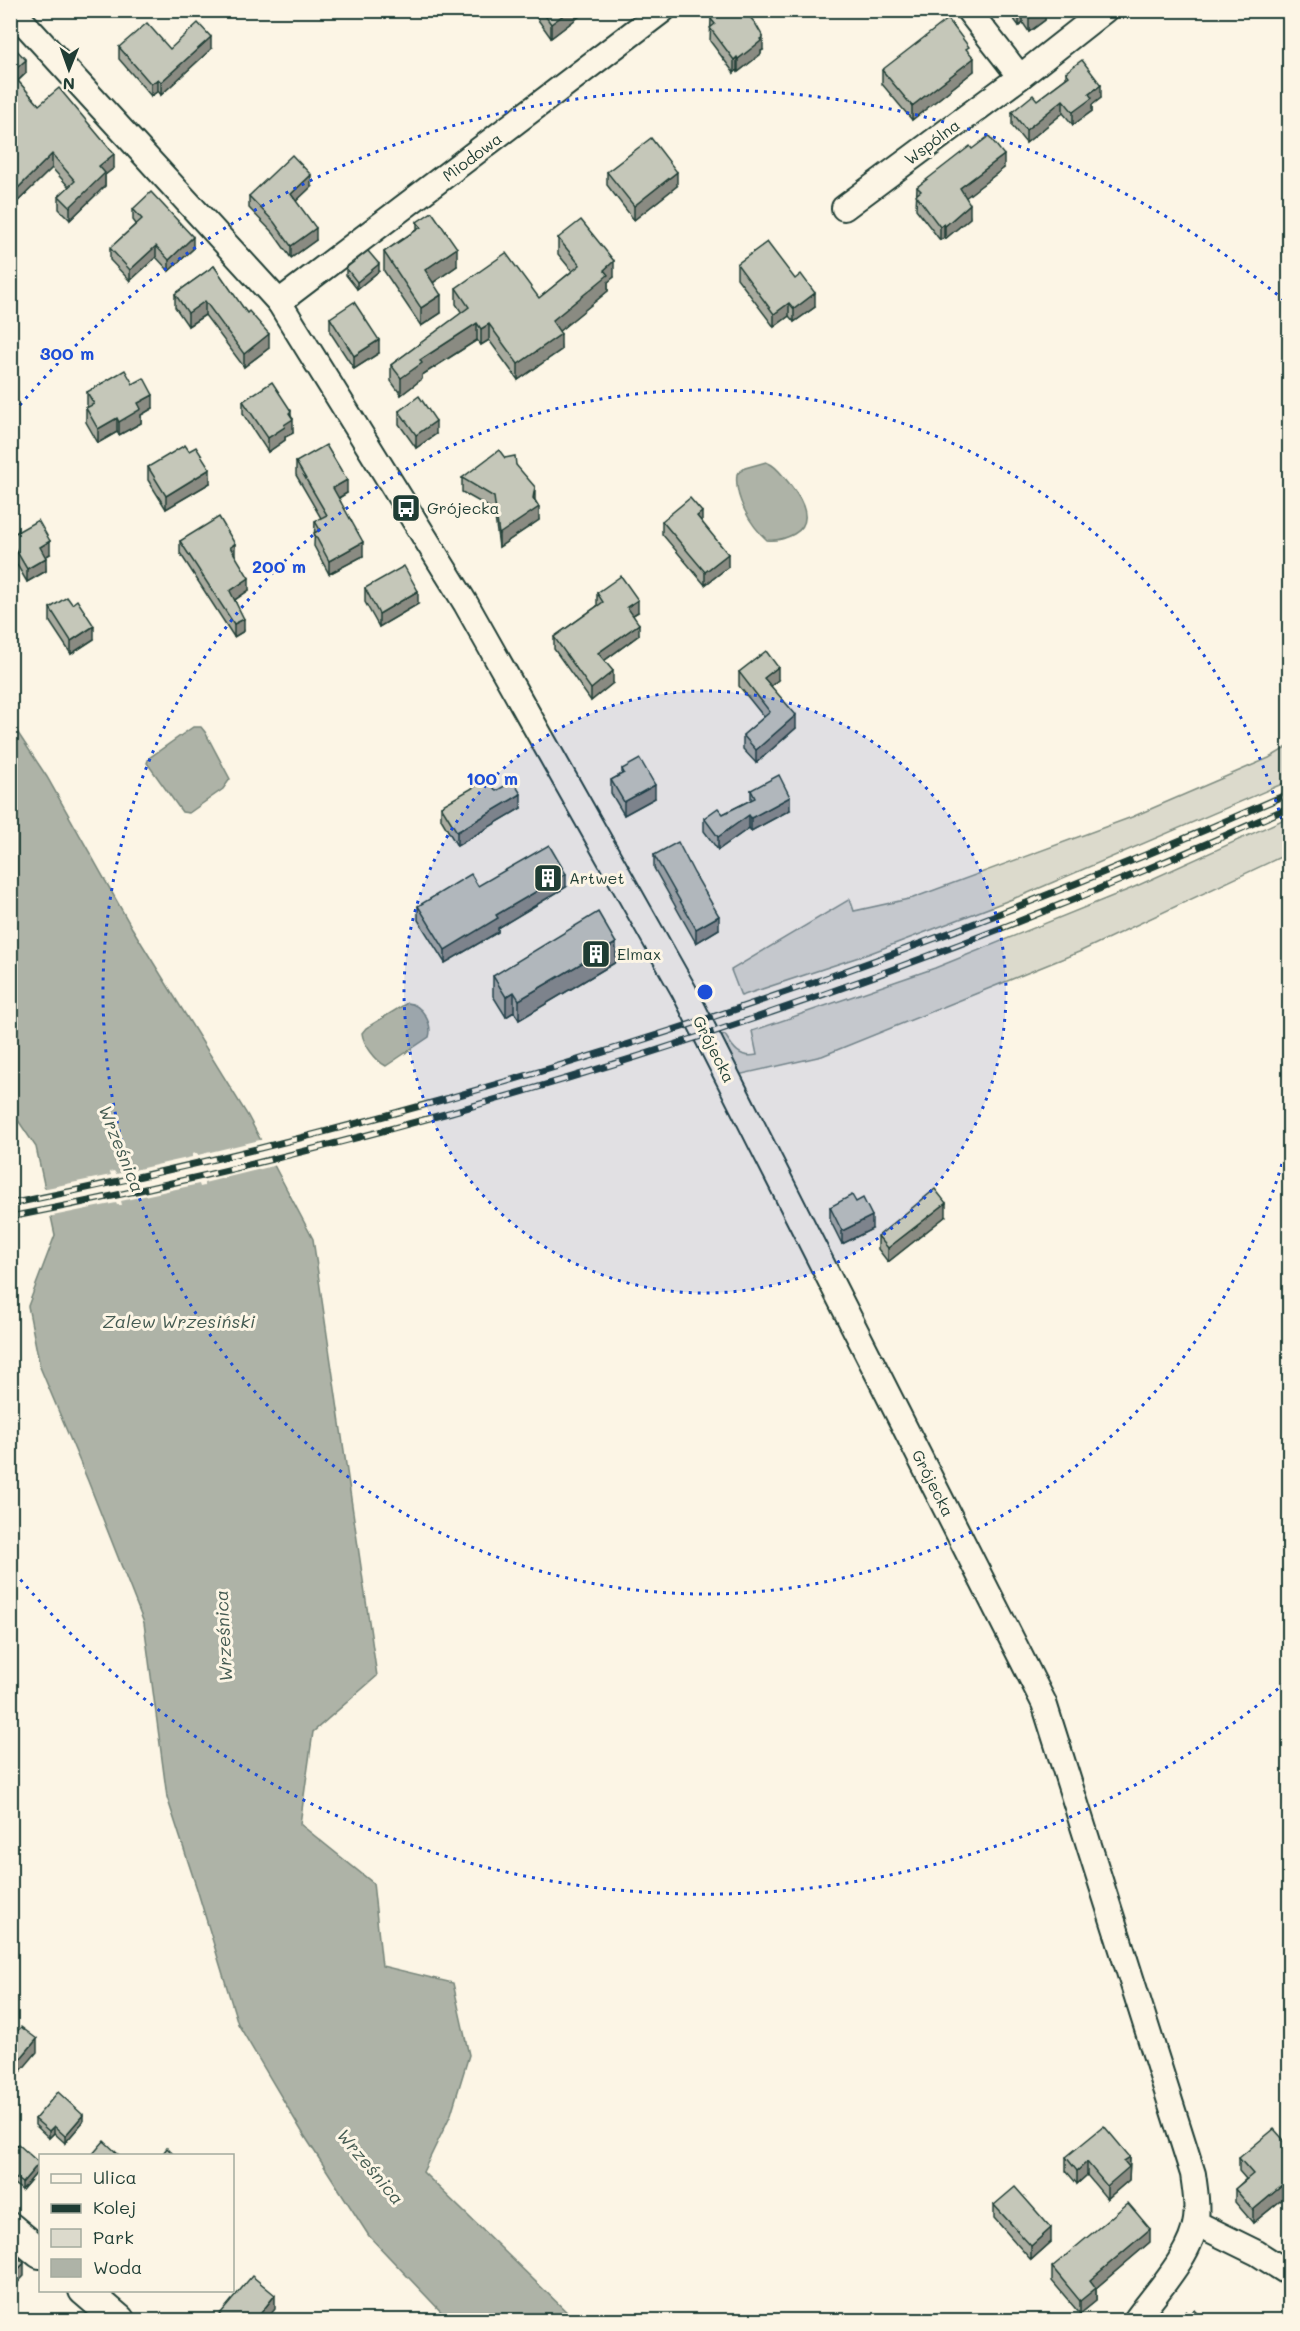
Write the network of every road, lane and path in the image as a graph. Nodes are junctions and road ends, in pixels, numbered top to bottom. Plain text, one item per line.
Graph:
1 (12, 10) edge
2 (663, 10) edge
3 (968, 10) edge
4 (1105, 10) edge
5 (1020, 77) junction
6 (844, 208) dead end
7 (279, 302) junction
8 (1196, 2223) junction
9 (10, 2228) edge
10 (39, 2252) edge
11 (1290, 2274) edge
12 (86, 2292) edge
13 (119, 2320) edge
14 (1136, 2320) edge

1 - 7 street, Grójecka
2 - 7 street, Miodowa
3 - 5 street
4 - 5 street, Wspólna
5 - 6 street, Wspólna
7 - 8 street, Grójecka
8 - 11 street
8 - 14 street
9 - 10 street
12 - 13 street

